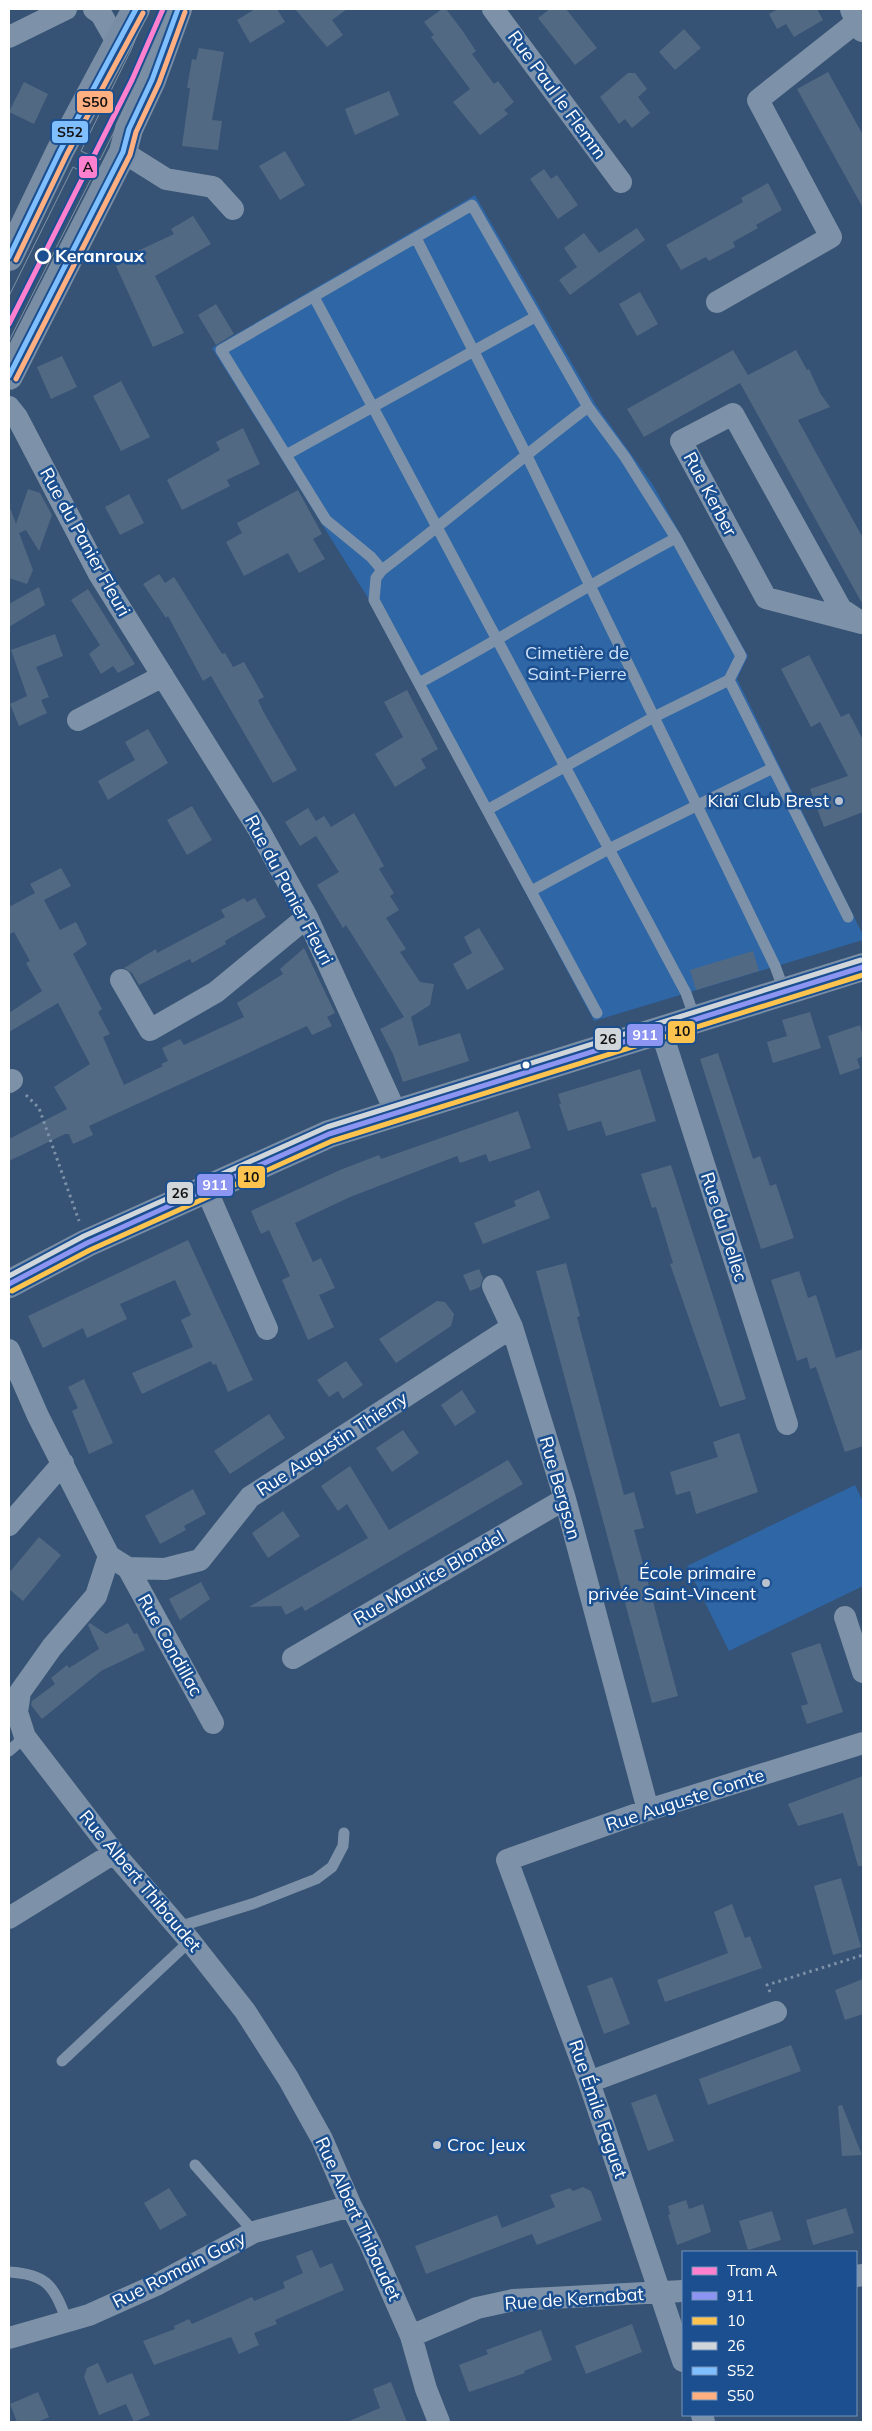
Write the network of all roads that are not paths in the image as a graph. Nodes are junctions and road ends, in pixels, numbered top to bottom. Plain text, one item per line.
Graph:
1 (94, 9) edge
2 (136, 9) edge
3 (178, 9) edge
4 (493, 9) edge
5 (69, 10) edge
6 (859, 19) edge
7 (9, 37) edge
8 (117, 42) junction
9 (123, 152) junction
10 (621, 182) dead end
11 (233, 209) dead end
12 (416, 238) junction
13 (9, 257) edge
14 (314, 297) junction
15 (717, 302) dead end
16 (535, 317) junction
17 (473, 350) junction
18 (9, 376) edge
19 (372, 406) junction
20 (9, 407) edge
21 (588, 407) junction
22 (526, 454) junction
23 (286, 455) junction
24 (437, 528) junction
25 (676, 538) junction
26 (382, 570) junction
27 (588, 586) junction
28 (863, 623) edge
29 (497, 641) junction
30 (164, 676) junction
31 (729, 680) junction
32 (419, 683) junction
33 (654, 717) junction
34 (78, 720) dead end
35 (565, 766) junction
36 (773, 768) junction
37 (697, 806) junction
38 (487, 810) junction
39 (609, 849) junction
40 (531, 891) junction
41 (307, 917) junction
42 (848, 917) dead end
43 (863, 967) edge
44 (121, 980) dead end
45 (785, 993) junction
46 (597, 1014) dead end
47 (695, 1020) junction
48 (661, 1030) junction
49 (396, 1113) junction
50 (206, 1188) junction
51 (9, 1284) edge
52 (493, 1286) dead end
53 (512, 1327) junction
54 (267, 1329) dead end
55 (9, 1350) edge
56 (787, 1424) dead end
57 (63, 1463) junction
58 (565, 1499) junction
59 (9, 1525) edge
60 (109, 1556) junction
61 (128, 1568) junction
62 (845, 1617) dead end
63 (293, 1658) dead end
64 (863, 1672) edge
65 (213, 1723) dead end
66 (863, 1743) edge
67 (17, 1744) edge
68 (648, 1810) junction
69 (344, 1833) dead end
70 (114, 1853) junction
71 (507, 1860) joint
72 (9, 1918) edge
73 (184, 1934) junction
74 (776, 2012) road end
75 (62, 2061) dead end
76 (589, 2082) junction
77 (195, 2165) dead end
78 (351, 2206) junction
79 (254, 2232) junction
80 (9, 2272) edge
81 (682, 2291) edge
82 (660, 2293) junction
83 (67, 2321) junction
84 (411, 2336) junction
85 (9, 2338) edge
86 (682, 2358) edge
87 (439, 2422) edge

1 - 8 street
2 - 8 main road
3 - 9 main road
4 - 10 street, Rue Paul le Flemm
5 - 7 street
6 - 15 street
8 - 13 main road
9 - 11 street
9 - 18 main road
12 - 14 lane
12 - 16 lane
12 - 17 lane
14 - 19 lane
14 - 23 lane
16 - 17 lane
16 - 21 lane
17 - 19 lane
17 - 22 lane
19 - 23 lane
19 - 24 lane
20 - 30 street, Rue du Panier Fleuri
21 - 22 lane
21 - 25 lane
22 - 24 lane
22 - 27 lane
23 - 26 lane
24 - 26 lane
24 - 29 lane
25 - 27 lane
25 - 31 lane
26 - 32 lane
27 - 29 lane
27 - 33 lane
28 - 28 street, Rue Kerber
29 - 32 lane
29 - 35 lane
30 - 34 street
30 - 41 street, Rue du Panier Fleuri
31 - 33 lane
31 - 36 lane
32 - 38 lane
33 - 35 lane
33 - 37 lane
35 - 38 lane
35 - 39 lane
36 - 37 lane
36 - 42 lane
37 - 39 lane
37 - 45 lane
38 - 40 lane
39 - 40 lane
39 - 47 lane
40 - 46 lane
41 - 44 street
41 - 49 street, Rue du Panier Fleuri
43 - 45 main road
45 - 47 main road
47 - 48 main road
48 - 49 main road
48 - 56 street, Rue du Dellec
49 - 50 main road
50 - 51 main road
50 - 54 street
52 - 53 street, Rue Bergson
53 - 58 street, Rue Bergson
53 - 61 street, Rue Augustin Thierry
55 - 57 street
57 - 59 street
57 - 60 street
58 - 63 street, Rue Maurice Blondel
58 - 68 street, Rue Bergson
60 - 61 street
60 - 67 street, Rue Albert Thibaudet
61 - 65 street, Rue Condillac
62 - 64 street
66 - 68 street, Rue Auguste Comte
67 - 70 street, Rue Albert Thibaudet
68 - 71 street, Rue Auguste Comte
69 - 73 lane
70 - 72 street
70 - 73 street, Rue Albert Thibaudet
71 - 76 street, Rue Émile Faguet
73 - 75 lane
73 - 78 street, Rue Albert Thibaudet
74 - 76 street
76 - 82 street, Rue Émile Faguet
77 - 79 lane
78 - 79 street, Rue Romain Gary
78 - 84 street, Rue Albert Thibaudet
79 - 83 street, Rue Romain Gary
80 - 83 lane
81 - 82 street, Rue de Kernabat
82 - 84 street, Rue de Kernabat
82 - 86 street, Rue Émile Faguet
83 - 85 street, Rue Romain Gary
84 - 87 street, Rue Albert Thibaudet

